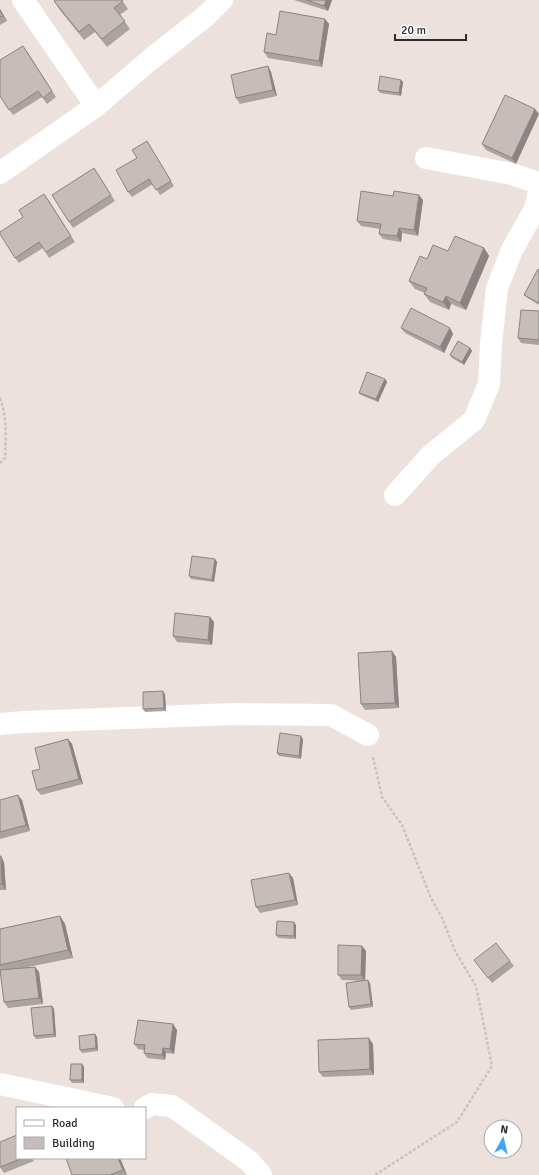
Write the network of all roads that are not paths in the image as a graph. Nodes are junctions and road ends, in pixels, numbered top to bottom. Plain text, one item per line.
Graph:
1 (23, 0) edge
2 (222, 0) edge
3 (96, 106) junction
4 (426, 158) dead end
5 (0, 173) edge
6 (539, 183) edge
7 (539, 192) edge
8 (395, 495) dead end
9 (0, 724) edge
10 (368, 735) road end
11 (0, 1084) edge
12 (108, 1107) edge
13 (146, 1107) edge
14 (261, 1175) edge

1 - 3 street
2 - 3 street
3 - 5 street
4 - 6 street
7 - 8 street
9 - 10 street
11 - 12 street
13 - 14 street

